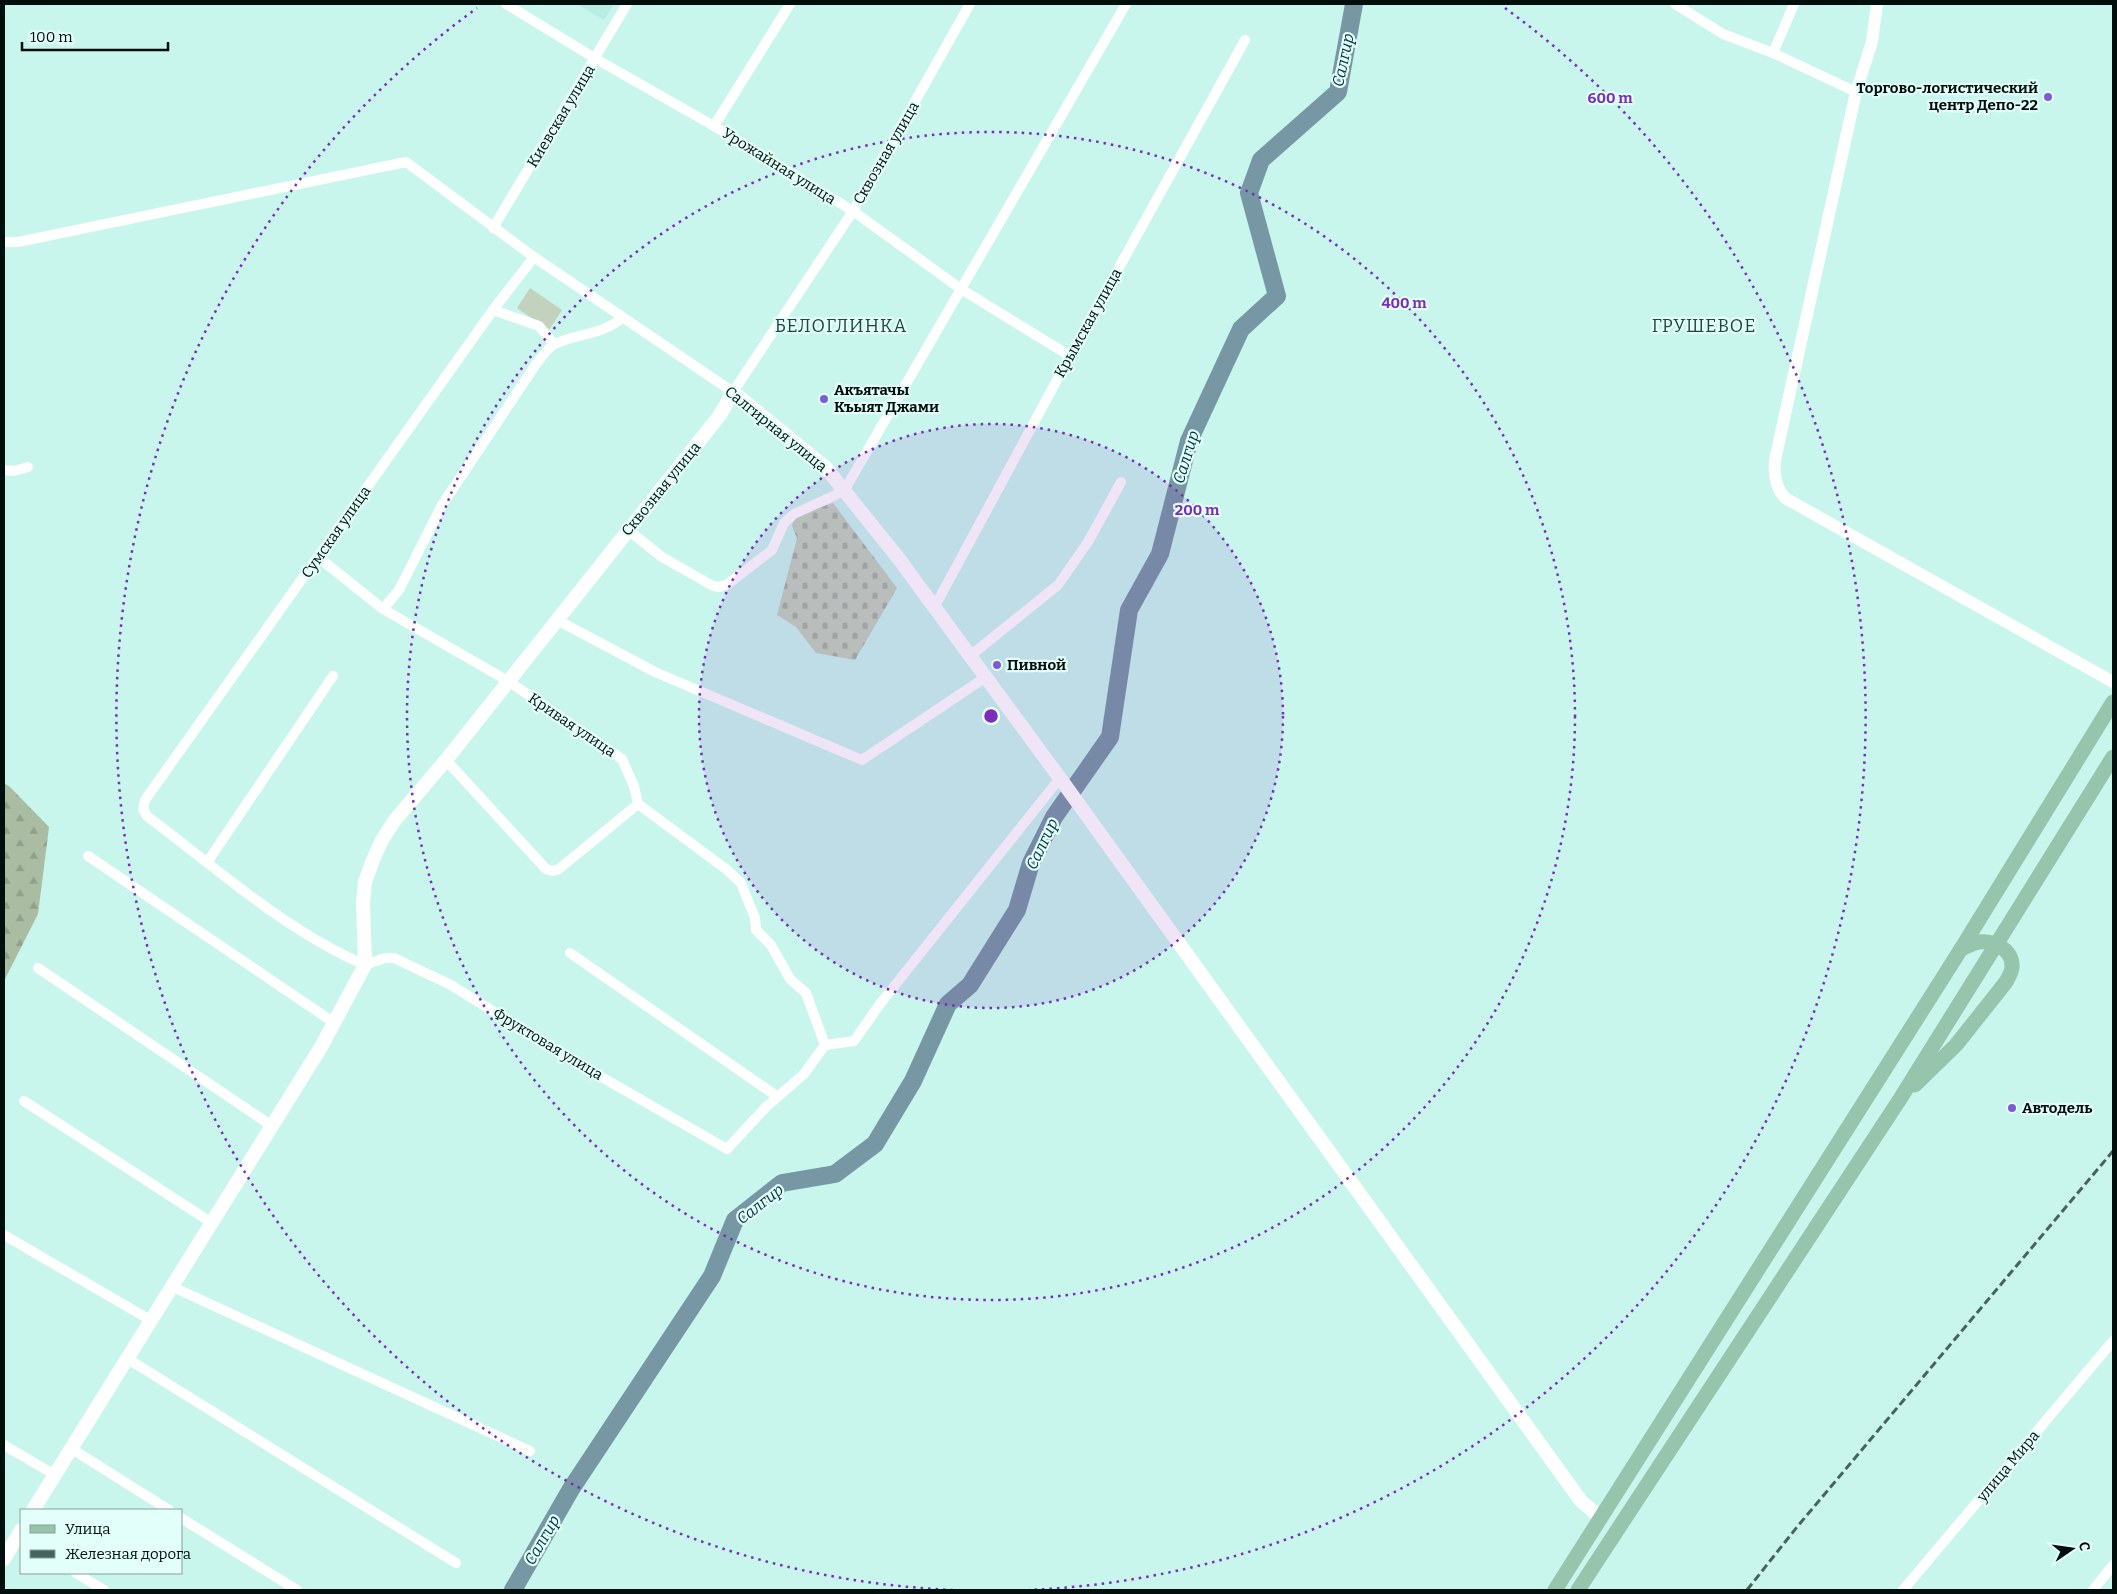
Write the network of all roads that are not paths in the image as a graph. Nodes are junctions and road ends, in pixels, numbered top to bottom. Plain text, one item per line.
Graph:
1 (506, 4) edge
2 (627, 4) edge
3 (790, 4) edge
4 (970, 4) edge
5 (1126, 4) edge
6 (1675, 4) edge
7 (1794, 4) edge
8 (1877, 4) edge
9 (1245, 40) dead end
10 (1773, 53) junction
11 (596, 59) junction
12 (1856, 92) junction
13 (714, 126) junction
14 (852, 211) junction
15 (493, 228) junction
16 (4, 242) edge
17 (534, 257) junction
18 (961, 290) junction
19 (493, 310) junction
20 (622, 318) junction
21 (554, 344) junction
22 (1070, 356) junction
23 (734, 392) junction
24 (28, 466) dead end
25 (4, 470) edge
26 (1121, 482) dead end
27 (844, 491) junction
28 (628, 530) junction
29 (318, 557) junction
30 (934, 608) junction
31 (383, 609) junction
32 (557, 620) junction
33 (970, 656) junction
34 (333, 676) dead end
35 (986, 677) junction
36 (508, 681) junction
37 (2113, 682) edge
38 (2113, 702) edge
39 (2113, 757) edge
40 (446, 760) junction
41 (1061, 780) junction
42 (638, 804) junction
43 (88, 856) dead end
44 (208, 862) junction
45 (2001, 947) junction
46 (1960, 949) junction
47 (570, 953) dead end
48 (364, 965) junction
49 (38, 968) dead end
50 (333, 1022) junction
51 (825, 1045) junction
52 (778, 1097) junction
53 (1900, 1099) junction
54 (24, 1101) dead end
55 (272, 1126) junction
56 (212, 1223) junction
57 (4, 1235) edge
58 (173, 1287) junction
59 (152, 1321) junction
60 (2113, 1341) edge
61 (128, 1359) junction
62 (4, 1445) edge
63 (72, 1449) junction
64 (530, 1451) dead end
65 (55, 1475) junction
66 (35, 1509) edge
67 (167, 1509) edge
68 (1601, 1518) junction
69 (182, 1519) edge
70 (20, 1535) edge
71 (4, 1558) edge
72 (456, 1563) dead end
73 (2113, 1565) edge
74 (78, 1574) edge
75 (104, 1590) edge
76 (297, 1590) edge
77 (1555, 1590) edge
78 (1578, 1590) edge
79 (1903, 1590) edge
80 (2092, 1590) edge

1 - 11 street, Урожайная улица
2 - 11 street, Киевская улица
3 - 13 street
4 - 14 street, Сквозная улица
5 - 18 street
6 - 10 street
7 - 10 street
8 - 12 street
9 - 22 street, Крымская улица
10 - 12 street
11 - 13 street, Урожайная улица
11 - 15 street, Киевская улица
12 - 37 street
13 - 14 street, Урожайная улица
14 - 18 street, Урожайная улица
14 - 23 street, Сквозная улица
15 - 16 street, Салгирная улица
15 - 17 street, Салгирная улица
17 - 19 street, Сумская улица
17 - 20 street, Салгирная улица
18 - 22 street, Урожайная улица
18 - 27 street
19 - 21 street
19 - 29 street, Сумская улица
20 - 21 street
20 - 23 street, Салгирная улица
21 - 31 street
22 - 30 street, Крымская улица
23 - 27 main road, Салгирная улица
23 - 28 main road, Сквозная улица
24 - 25 street
26 - 33 street
27 - 28 street
27 - 30 main road, Салгирная улица
28 - 32 main road, Сквозная улица
29 - 31 street, Кривая улица
29 - 44 street, Сумская улица
30 - 33 main road, Салгирная улица
31 - 36 street, Кривая улица
32 - 35 street
32 - 36 main road, Сквозная улица
33 - 35 main road, Салгирная улица
34 - 44 street
35 - 41 main road, Салгирная улица
36 - 40 main road, Сквозная улица
36 - 42 street, Кривая улица
38 - 46 main road
39 - 45 main road
40 - 42 street
40 - 48 main road, Сквозная улица
41 - 51 street
41 - 68 main road, Салгирная улица
42 - 51 street
43 - 50 street
44 - 48 street
45 - 46 main road
45 - 53 main road
45 - 53 main road
46 - 68 main road
47 - 52 street
48 - 50 main road
48 - 52 street, Фруктовая улица
49 - 55 street
50 - 55 main road
51 - 52 street
53 - 78 main road
54 - 56 street
55 - 56 main road
56 - 58 main road
57 - 59 street
58 - 59 main road
58 - 64 street
59 - 61 main road
60 - 79 street, улица Мира
61 - 63 main road
61 - 72 street
62 - 65 street
63 - 65 main road
63 - 67 street
65 - 66 main road
68 - 77 main road
69 - 76 street
70 - 71 main road
73 - 80 street
74 - 75 street

